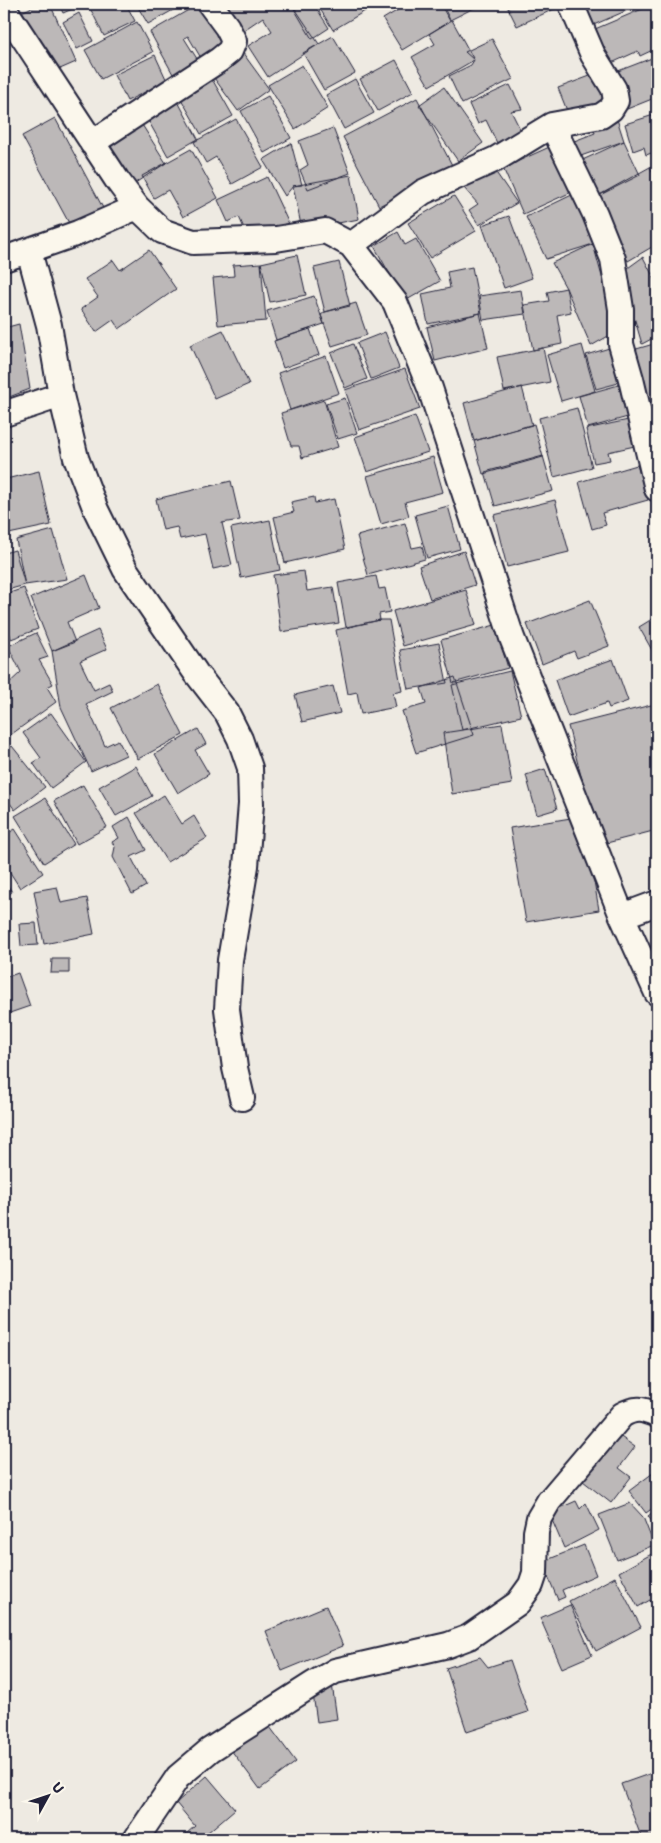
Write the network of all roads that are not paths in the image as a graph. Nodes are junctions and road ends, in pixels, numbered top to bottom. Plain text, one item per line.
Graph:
1 (210, 4) edge
2 (571, 4) edge
3 (4, 8) edge
4 (552, 125) junction
5 (92, 143) junction
6 (137, 208) junction
7 (351, 245) junction
8 (34, 249) junction
9 (4, 259) edge
10 (61, 395) junction
11 (4, 414) edge
12 (657, 489) edge
13 (657, 903) edge
14 (622, 916) junction
15 (657, 993) edge
16 (242, 1098) dead end
17 (657, 1415) edge
18 (136, 1839) edge

1 - 5 street
2 - 4 street
3 - 5 street
4 - 7 street
4 - 12 street
5 - 6 street
6 - 7 street
6 - 8 street
7 - 14 street
8 - 9 street
8 - 10 street
10 - 11 street
10 - 16 street
13 - 14 street
14 - 15 street
17 - 18 street

